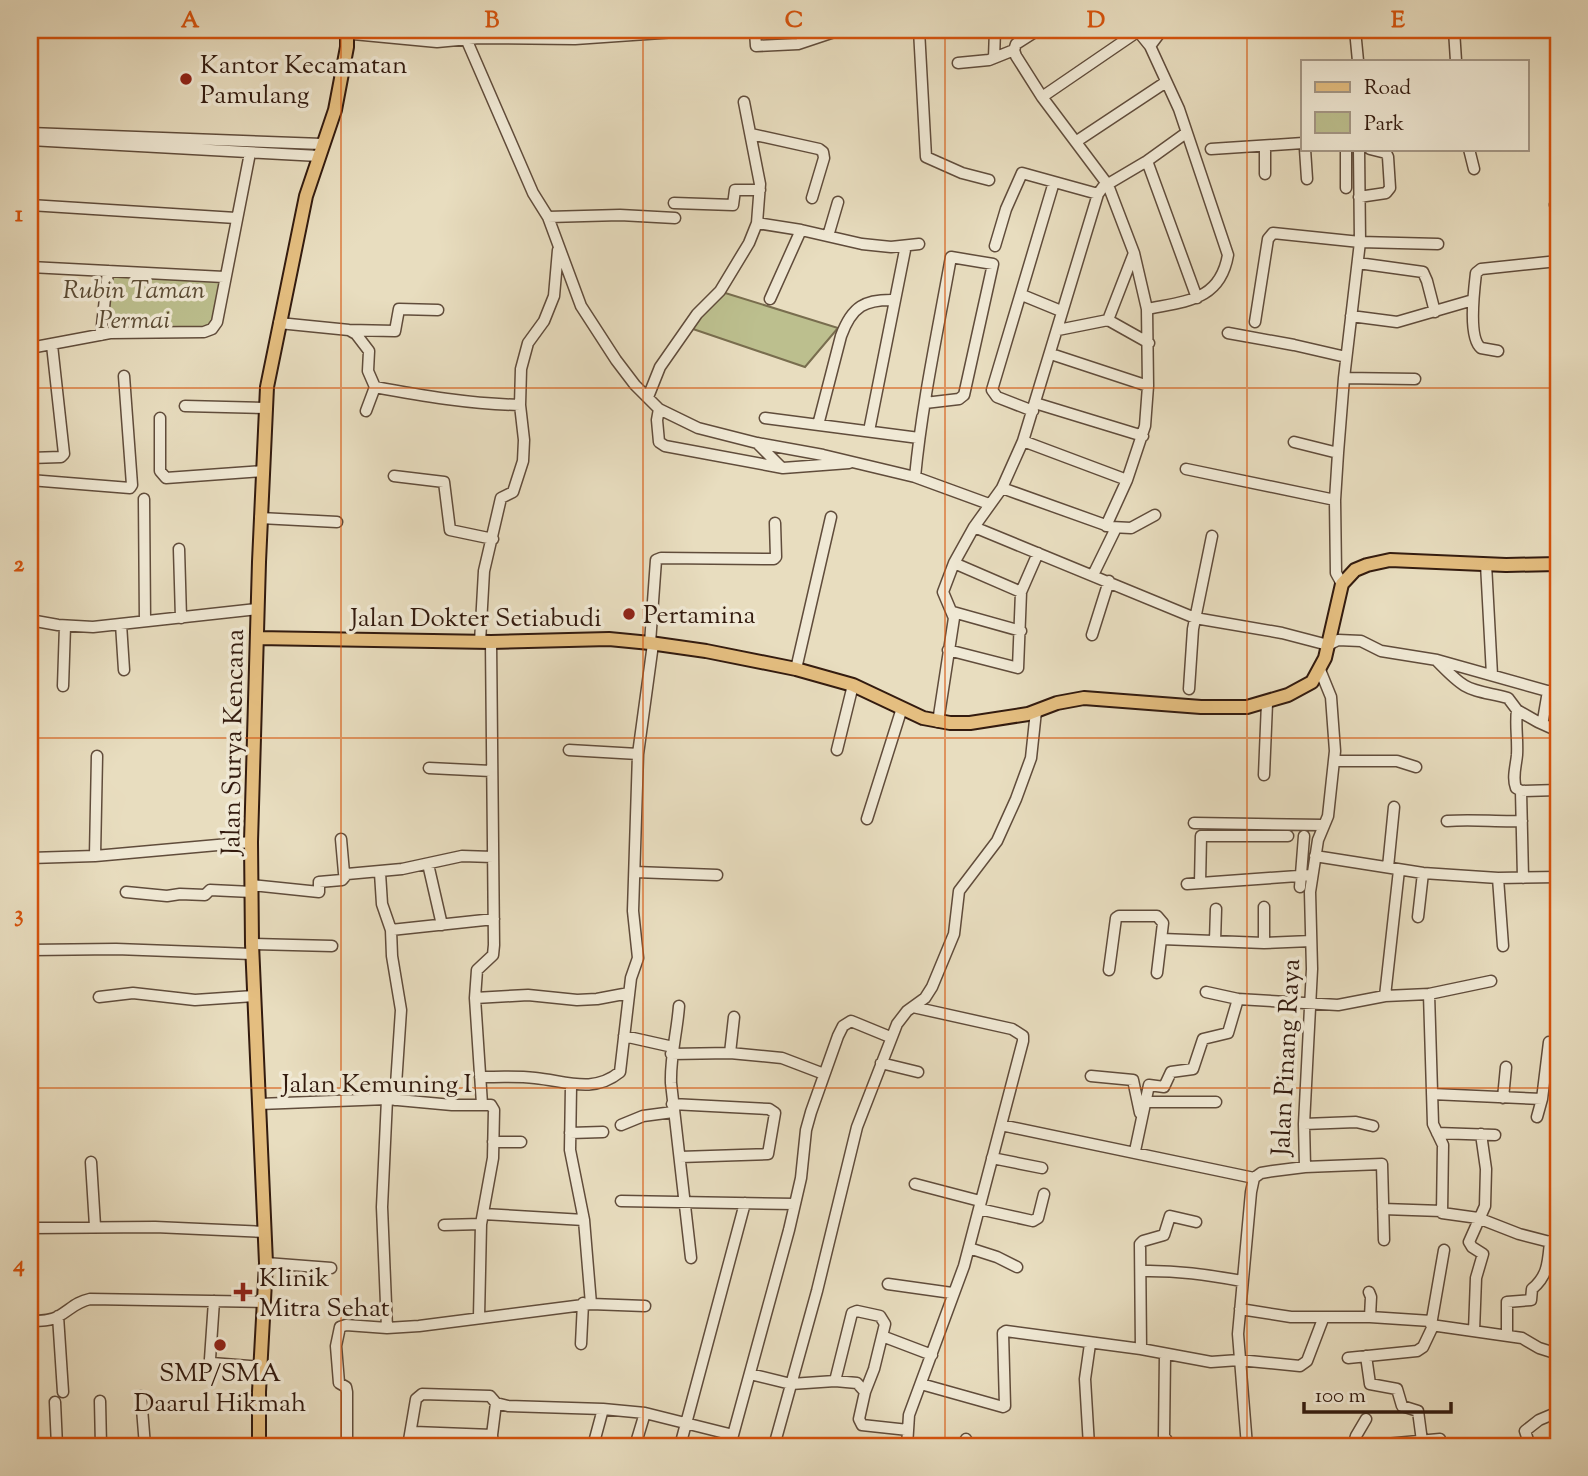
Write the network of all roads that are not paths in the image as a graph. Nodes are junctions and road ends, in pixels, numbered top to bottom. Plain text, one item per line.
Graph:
1 (859, 30) edge
2 (919, 30) edge
3 (995, 30) edge
4 (1038, 30) edge
5 (1162, 30) edge
6 (1355, 30) edge
7 (1454, 30) edge
8 (352, 31) edge
9 (1138, 31) edge
10 (467, 41) junction
11 (1150, 46) junction
12 (1014, 50) junction
13 (994, 58) junction
14 (1358, 60) edge
15 (1456, 60) edge
16 (958, 63) dead end
17 (1166, 82) junction
18 (1042, 96) junction
19 (744, 102) dead end
20 (1186, 132) junction
21 (30, 133) edge
22 (751, 134) junction
23 (30, 140) edge
24 (1077, 141) junction
25 (1301, 143) edge
26 (187, 144) junction
27 (1265, 146) junction
28 (1211, 149) dead end
29 (320, 150) junction
30 (1306, 150) edge
31 (1346, 150) edge
32 (1359, 150) edge
33 (1374, 150) edge
34 (1469, 150) edge
35 (250, 153) junction
36 (1147, 161) junction
37 (1474, 170) dead end
38 (1265, 174) dead end
39 (1307, 179) dead end
40 (989, 180) dead end
41 (1054, 182) junction
42 (1108, 185) junction
43 (1346, 188) dead end
44 (760, 190) junction
45 (1098, 194) junction
46 (1359, 197) junction
47 (812, 198) dead end
48 (838, 202) dead end
49 (674, 203) dead end
50 (30, 205) edge
51 (548, 217) junction
52 (236, 218) junction
53 (675, 218) dead end
54 (757, 223) junction
55 (801, 230) junction
56 (828, 236) junction
57 (1360, 242) junction
58 (558, 244) junction
59 (919, 244) dead end
60 (1438, 244) dead end
61 (995, 246) dead end
62 (905, 250) dead end
63 (1134, 253) junction
64 (1558, 261) edge
65 (1358, 263) junction
66 (30, 267) edge
67 (108, 271) junction
68 (224, 277) junction
69 (1022, 295) junction
70 (1197, 298) junction
71 (770, 299) dead end
72 (895, 300) junction
73 (1473, 300) junction
74 (1147, 309) junction
75 (438, 310) dead end
76 (1061, 311) junction
77 (1435, 312) junction
78 (1350, 316) junction
79 (1108, 320) junction
80 (1255, 322) dead end
81 (279, 323) junction
82 (349, 330) junction
83 (1058, 330) junction
84 (1228, 333) dead end
85 (100, 334) junction
86 (1149, 343) junction
87 (52, 345) junction
88 (30, 348) edge
89 (1498, 351) dead end
90 (1051, 354) junction
91 (1346, 357) junction
92 (124, 376) dead end
93 (1344, 378) junction
94 (1415, 379) dead end
95 (1148, 386) junction
96 (375, 387) junction
97 (648, 397) junction
98 (925, 403) junction
99 (520, 405) junction
100 (185, 406) dead end
101 (1034, 407) junction
102 (267, 408) junction
103 (659, 409) junction
104 (366, 411) dead end
105 (160, 418) dead end
106 (674, 418) junction
107 (765, 418) dead end
108 (818, 425) junction
109 (658, 428) junction
110 (869, 431) junction
111 (1143, 436) junction
112 (919, 438) junction
113 (1023, 441) junction
114 (1293, 442) dead end
115 (757, 443) junction
116 (1338, 453) junction
117 (30, 458) edge
118 (853, 462) junction
119 (783, 468) junction
120 (1186, 470) dead end
121 (264, 471) junction
122 (394, 477) dead end
123 (915, 477) junction
124 (30, 480) edge
125 (1127, 480) junction
126 (1002, 488) junction
127 (144, 499) dead end
128 (1335, 499) junction
129 (989, 504) junction
130 (1155, 515) dead end
131 (831, 517) dead end
132 (260, 518) junction
133 (337, 522) dead end
134 (775, 523) dead end
135 (974, 527) junction
136 (1111, 527) junction
137 (1212, 536) dead end
138 (493, 539) junction
139 (178, 549) dead end
140 (1038, 553) junction
141 (954, 563) junction
142 (1486, 564) junction
143 (1558, 564) edge
144 (1093, 575) junction
145 (1109, 581) junction
146 (1342, 584) junction
147 (1021, 592) junction
148 (257, 609) junction
149 (953, 612) junction
150 (181, 618) junction
151 (1195, 618) junction
152 (30, 620) edge
153 (145, 621) junction
154 (121, 624) junction
155 (65, 625) junction
156 (1021, 631) junction
157 (1092, 635) dead end
158 (257, 638) junction
159 (486, 642) junction
160 (652, 644) junction
161 (1328, 645) junction
162 (947, 650) junction
163 (1437, 660) junction
164 (796, 669) junction
165 (124, 670) dead end
166 (1320, 670) junction
167 (1492, 675) junction
168 (853, 685) junction
169 (63, 686) dead end
170 (1189, 689) dead end
171 (1553, 693) edge
172 (1267, 703) junction
173 (902, 708) junction
174 (1517, 710) junction
175 (1036, 715) junction
176 (938, 722) junction
177 (1538, 722) junction
178 (1558, 731) edge
179 (569, 750) dead end
180 (837, 750) dead end
181 (638, 754) junction
182 (97, 756) dead end
183 (1335, 761) junction
184 (1416, 767) dead end
185 (429, 768) dead end
186 (491, 771) junction
187 (1264, 775) dead end
188 (1558, 790) edge
189 (1521, 791) junction
190 (1394, 807) dead end
191 (867, 819) dead end
192 (1447, 821) dead end
193 (1522, 821) junction
194 (1194, 823) dead end
195 (1323, 825) junction
196 (1289, 836) dead end
197 (1304, 836) dead end
198 (341, 839) dead end
199 (251, 842) junction
200 (95, 856) junction
201 (1315, 856) junction
202 (493, 857) junction
203 (30, 858) edge
204 (428, 864) junction
205 (1393, 868) junction
206 (635, 872) junction
207 (380, 873) junction
208 (1423, 873) junction
209 (347, 874) junction
210 (717, 875) dead end
211 (1312, 875) junction
212 (1558, 877) edge
213 (1498, 878) junction
214 (1523, 878) junction
215 (1300, 881) junction
216 (1200, 883) junction
217 (1187, 884) dead end
218 (251, 889) junction
219 (126, 892) dead end
220 (1264, 907) dead end
221 (1216, 909) dead end
222 (1418, 917) dead end
223 (494, 919) junction
224 (442, 925) junction
225 (391, 930) junction
226 (1161, 939) junction
227 (1215, 941) junction
228 (1311, 941) junction
229 (1264, 943) junction
230 (332, 946) dead end
231 (1503, 946) dead end
232 (252, 949) junction
233 (30, 950) edge
234 (1109, 970) dead end
235 (1157, 973) dead end
236 (1491, 981) dead end
237 (1206, 992) dead end
238 (629, 993) junction
239 (1429, 994) junction
240 (254, 996) junction
241 (1385, 996) junction
242 (99, 997) dead end
243 (475, 998) junction
244 (1238, 999) junction
245 (1311, 1005) junction
246 (679, 1006) dead end
247 (913, 1007) junction
248 (734, 1017) dead end
249 (624, 1036) junction
250 (890, 1037) junction
251 (1549, 1042) dead end
252 (672, 1050) junction
253 (730, 1053) junction
254 (881, 1063) junction
255 (1506, 1068) dead end
256 (918, 1072) dead end
257 (824, 1074) junction
258 (1091, 1076) dead end
259 (480, 1077) junction
260 (571, 1086) junction
261 (1432, 1094) junction
262 (1503, 1098) junction
263 (391, 1099) junction
264 (1542, 1099) junction
265 (1145, 1102) junction
266 (1216, 1102) dead end
267 (259, 1104) junction
268 (488, 1105) junction
269 (673, 1108) junction
270 (1537, 1117) dead end
271 (1141, 1121) junction
272 (1304, 1124) junction
273 (621, 1125) dead end
274 (1001, 1125) junction
275 (1373, 1126) dead end
276 (603, 1132) dead end
277 (570, 1133) junction
278 (1437, 1133) junction
279 (1481, 1134) junction
280 (1495, 1135) dead end
281 (493, 1142) junction
282 (521, 1142) dead end
283 (1135, 1151) junction
284 (680, 1157) junction
285 (992, 1158) junction
286 (91, 1162) dead end
287 (1305, 1167) junction
288 (1042, 1168) dead end
289 (1254, 1178) junction
290 (915, 1184) dead end
291 (1044, 1194) dead end
292 (621, 1201) dead end
293 (683, 1202) junction
294 (745, 1203) junction
295 (795, 1204) junction
296 (980, 1205) junction
297 (1383, 1209) junction
298 (1441, 1211) junction
299 (1478, 1217) junction
300 (482, 1219) junction
301 (584, 1220) junction
302 (1558, 1221) edge
303 (1196, 1222) dead end
304 (444, 1225) dead end
305 (95, 1226) junction
306 (30, 1228) edge
307 (265, 1232) junction
308 (1384, 1240) dead end
309 (1550, 1242) junction
310 (969, 1248) junction
311 (1444, 1250) dead end
312 (691, 1258) dead end
313 (266, 1263) junction
314 (1017, 1267) dead end
315 (331, 1268) dead end
316 (1141, 1271) junction
317 (1242, 1281) junction
318 (888, 1284) dead end
319 (1369, 1292) dead end
320 (952, 1293) junction
321 (214, 1301) junction
322 (264, 1302) junction
323 (587, 1304) junction
324 (645, 1306) dead end
325 (1240, 1309) junction
326 (58, 1316) junction
327 (479, 1317) junction
328 (1370, 1317) junction
329 (1323, 1319) junction
330 (30, 1321) edge
331 (1432, 1323) junction
332 (387, 1328) junction
333 (1475, 1331) junction
334 (1507, 1335) junction
335 (882, 1336) junction
336 (1090, 1343) junction
337 (581, 1344) dead end
338 (1140, 1349) junction
339 (1558, 1354) edge
340 (932, 1355) junction
341 (1165, 1355) junction
342 (1366, 1356) junction
343 (1348, 1358) dead end
344 (1239, 1360) junction
345 (261, 1367) junction
346 (750, 1374) junction
347 (835, 1381) junction
348 (791, 1384) junction
349 (921, 1384) junction
350 (63, 1392) dead end
351 (865, 1392) junction
352 (141, 1396) dead end
353 (100, 1401) dead end
354 (55, 1402) dead end
355 (496, 1403) junction
356 (603, 1409) junction
357 (1558, 1412) edge
358 (645, 1413) junction
359 (1366, 1419) dead end
360 (686, 1424) junction
361 (908, 1430) junction
362 (414, 1432) dead end
363 (733, 1435) junction
364 (1440, 1439) dead end
365 (492, 1441) edge
366 (1422, 1441) junction
367 (57, 1446) edge
368 (101, 1446) edge
369 (145, 1446) edge
370 (259, 1446) edge
371 (346, 1446) edge
372 (408, 1446) edge
373 (593, 1446) edge
374 (635, 1446) edge
375 (680, 1446) edge
376 (730, 1446) edge
377 (774, 1446) edge
378 (907, 1446) edge
379 (1089, 1446) edge
380 (1177, 1446) edge
381 (1247, 1446) edge
382 (1353, 1446) edge
383 (1364, 1446) edge
384 (1530, 1446) edge

1 - 10 street
2 - 40 street
3 - 13 street
4 - 12 street
5 - 11 street
6 - 14 street
7 - 15 street
8 - 10 street
8 - 29 main road, Jalan Surya Kencana
9 - 11 street
9 - 18 street
10 - 51 street
11 - 17 street
12 - 13 street
12 - 18 street
13 - 16 street
17 - 20 street
17 - 24 street
18 - 24 street
19 - 22 street
20 - 36 street
20 - 70 street
21 - 26 street
22 - 44 street
22 - 47 street
23 - 26 street
24 - 42 street
25 - 27 street
26 - 29 street
26 - 35 street
27 - 28 street
27 - 38 street
29 - 35 street
29 - 81 main road, Jalan Surya Kencana
30 - 39 street
31 - 43 street
32 - 46 street
33 - 46 street
34 - 37 street
35 - 52 street
36 - 42 street
36 - 70 street
41 - 45 street
41 - 61 street
41 - 69 street
42 - 45 street
42 - 63 street
44 - 49 street
44 - 54 street
45 - 76 street
46 - 57 street
48 - 56 street
50 - 52 street
51 - 53 street
51 - 58 street
52 - 68 street
54 - 55 street
54 - 97 street
55 - 56 street
55 - 71 street
56 - 59 street
57 - 60 street
57 - 65 street
57 - 80 street
58 - 97 street
58 - 99 street
62 - 72 street
63 - 74 street
63 - 79 street
64 - 73 street
65 - 77 street
65 - 78 street
66 - 67 street
67 - 68 street
67 - 85 street
68 - 85 street
69 - 76 street
69 - 101 street
70 - 74 street
72 - 108 street
72 - 110 street
73 - 77 street
73 - 89 street
74 - 86 street
75 - 82 street
76 - 83 street
77 - 78 street
78 - 91 street
79 - 83 street
79 - 86 street
81 - 82 street
81 - 102 main road, Jalan Surya Kencana
82 - 96 street
83 - 90 street
84 - 91 street
85 - 87 street
86 - 95 street
87 - 88 street
87 - 117 street
90 - 95 street
90 - 101 street
91 - 93 street
92 - 124 street
93 - 94 street
93 - 116 street
95 - 111 street
96 - 99 street
96 - 104 street
97 - 103 street
98 - 98 street
98 - 112 street
99 - 138 street
100 - 102 street
101 - 111 street
101 - 113 street
102 - 121 main road, Jalan Surya Kencana
103 - 106 street
103 - 109 street
105 - 121 street
106 - 109 street
106 - 115 street
107 - 108 street
108 - 110 street
109 - 119 street
110 - 112 street
111 - 125 street
112 - 123 street
113 - 125 street
113 - 126 street
114 - 116 street
115 - 118 street
115 - 119 street
116 - 128 street
118 - 119 street
118 - 123 street
120 - 128 street
121 - 132 main road, Jalan Surya Kencana
122 - 138 street
123 - 129 street
125 - 136 street
126 - 129 street
126 - 136 street
127 - 153 street
128 - 146 street
129 - 135 street
130 - 136 street
131 - 164 street
132 - 133 street
132 - 148 main road, Jalan Surya Kencana
134 - 160 street
135 - 140 street
135 - 141 street
136 - 144 street
137 - 151 street
138 - 159 street
139 - 150 street
140 - 144 street
140 - 147 street
141 - 147 street
141 - 149 street
142 - 143 main road
142 - 146 main road
142 - 167 street
144 - 145 street
145 - 151 street
145 - 157 street
146 - 161 main road
147 - 156 street
148 - 150 street
148 - 158 main road, Jalan Surya Kencana
149 - 156 street
149 - 162 street
150 - 153 street
151 - 161 street
151 - 170 street
152 - 155 street
153 - 154 street
154 - 155 street
154 - 165 street
155 - 169 street
156 - 162 street
158 - 159 main road, Jalan Dokter Setiabudi
158 - 199 main road, Jalan Surya Kencana
159 - 160 main road, Jalan Dokter Setiabudi
159 - 186 street
160 - 164 main road, Jalan Dokter Setiabudi
160 - 181 street
161 - 163 street
161 - 166 main road
162 - 176 street
163 - 167 street
163 - 174 street
164 - 168 main road, Jalan Dokter Setiabudi
166 - 172 main road, Jalan Dokter Setiabudi
166 - 183 street, Jalan Pinang Raya
167 - 171 street
168 - 173 main road, Jalan Dokter Setiabudi
168 - 180 street
171 - 177 street
172 - 175 main road, Jalan Dokter Setiabudi
172 - 187 street
173 - 176 main road, Jalan Dokter Setiabudi
173 - 191 street
174 - 177 street
174 - 189 street
175 - 176 main road, Jalan Dokter Setiabudi
175 - 247 street
177 - 178 street
179 - 181 street
181 - 206 street
182 - 200 street
183 - 184 street
183 - 195 street, Jalan Pinang Raya
185 - 186 street
186 - 202 street
188 - 189 street
189 - 193 street
190 - 205 street
192 - 193 street
193 - 214 street
194 - 195 street
195 - 201 street, Jalan Pinang Raya
196 - 216 street
197 - 215 street
198 - 209 street
199 - 200 street
199 - 218 main road, Jalan Surya Kencana
200 - 203 street
201 - 205 street
201 - 211 street, Jalan Pinang Raya
202 - 204 street
202 - 223 street
204 - 207 street
204 - 224 street
205 - 208 street
205 - 241 street
206 - 210 street
206 - 238 street
207 - 209 street
207 - 225 street
208 - 213 street
208 - 222 street
209 - 218 street
211 - 215 street
211 - 228 street, Jalan Pinang Raya
212 - 214 street
213 - 214 street
213 - 231 street
215 - 216 street
216 - 217 street
218 - 219 street
218 - 232 main road, Jalan Surya Kencana
220 - 229 street
221 - 227 street
223 - 224 street
223 - 243 street
224 - 225 street
225 - 263 street
226 - 227 street
226 - 234 street
226 - 235 street
227 - 229 street
228 - 229 street
228 - 245 street, Jalan Pinang Raya
230 - 232 street
232 - 233 street
232 - 240 main road, Jalan Surya Kencana
236 - 239 street
237 - 244 street
238 - 243 street
238 - 249 street
239 - 241 street
239 - 261 street
240 - 242 street
240 - 267 main road, Jalan Surya Kencana
241 - 245 street
243 - 259 street
244 - 245 street
244 - 265 street
245 - 272 street, Jalan Pinang Raya
246 - 252 street
247 - 250 street
247 - 274 street
248 - 253 street
249 - 252 street
249 - 260 street
250 - 254 street
250 - 257 street
251 - 264 street
252 - 253 street
252 - 269 street
253 - 257 street
254 - 256 street
254 - 348 street
255 - 262 street
257 - 295 street
258 - 271 street
259 - 260 street
259 - 268 street
260 - 277 street
261 - 262 street
261 - 278 street
262 - 264 street
263 - 267 street, Jalan Kemuning I
263 - 268 street, Jalan Kemuning I
263 - 332 street
264 - 270 street
265 - 266 street
265 - 271 street
267 - 307 main road, Jalan Surya Kencana
268 - 281 street
269 - 273 street
269 - 284 street
269 - 284 street
271 - 283 street
272 - 275 street
272 - 287 street, Jalan Pinang Raya
274 - 283 street
274 - 285 street
276 - 277 street
277 - 301 street
278 - 279 street
278 - 298 street
279 - 280 street
279 - 299 street
281 - 282 street
281 - 300 street
283 - 289 street
284 - 293 street
285 - 288 street
285 - 296 street
286 - 305 street
287 - 289 street, Jalan Pinang Raya
287 - 297 street
289 - 317 street, Jalan Pinang Raya
290 - 296 street
291 - 296 street
292 - 293 street
293 - 294 street
293 - 312 street
294 - 295 street
294 - 360 street
295 - 346 street
296 - 310 street
297 - 298 street
297 - 308 street
298 - 299 street
299 - 309 street
299 - 333 street
300 - 301 street
300 - 304 street
300 - 327 street
301 - 323 street
302 - 309 street
303 - 316 street
305 - 306 street
305 - 307 street
307 - 313 main road, Jalan Surya Kencana
309 - 334 street
310 - 314 street
310 - 320 street
311 - 331 street
313 - 315 street
313 - 322 main road, Jalan Surya Kencana
316 - 317 street
316 - 338 street
317 - 325 street, Jalan Pinang Raya
318 - 320 street
319 - 328 street
320 - 340 street
321 - 322 street
321 - 326 street
321 - 345 street
322 - 345 main road, Jalan Surya Kencana
323 - 324 street
323 - 327 street
323 - 337 street
325 - 329 street
325 - 344 street, Jalan Pinang Raya
326 - 330 street
326 - 350 street
327 - 332 street
328 - 329 street
328 - 331 street
329 - 344 street
331 - 333 street
331 - 342 street
332 - 371 street
333 - 334 street
334 - 339 street
335 - 340 street
335 - 347 street
335 - 351 street
336 - 338 street
336 - 349 street
336 - 379 street
338 - 341 street
340 - 349 street
341 - 344 street
341 - 380 street
342 - 343 street
342 - 366 street
344 - 381 street, Jalan Pinang Raya
345 - 370 main road, Jalan Surya Kencana
346 - 348 street
346 - 363 street
347 - 348 street
347 - 351 street
348 - 377 street
349 - 361 street
351 - 361 street
352 - 369 street
353 - 368 street
354 - 367 street
355 - 356 street
355 - 365 street
355 - 372 street
356 - 358 street
356 - 373 street
357 - 384 street
358 - 360 street
358 - 374 street
359 - 382 street
360 - 363 street
360 - 375 street
361 - 378 street
362 - 365 street
363 - 376 street
364 - 366 street
366 - 383 street

